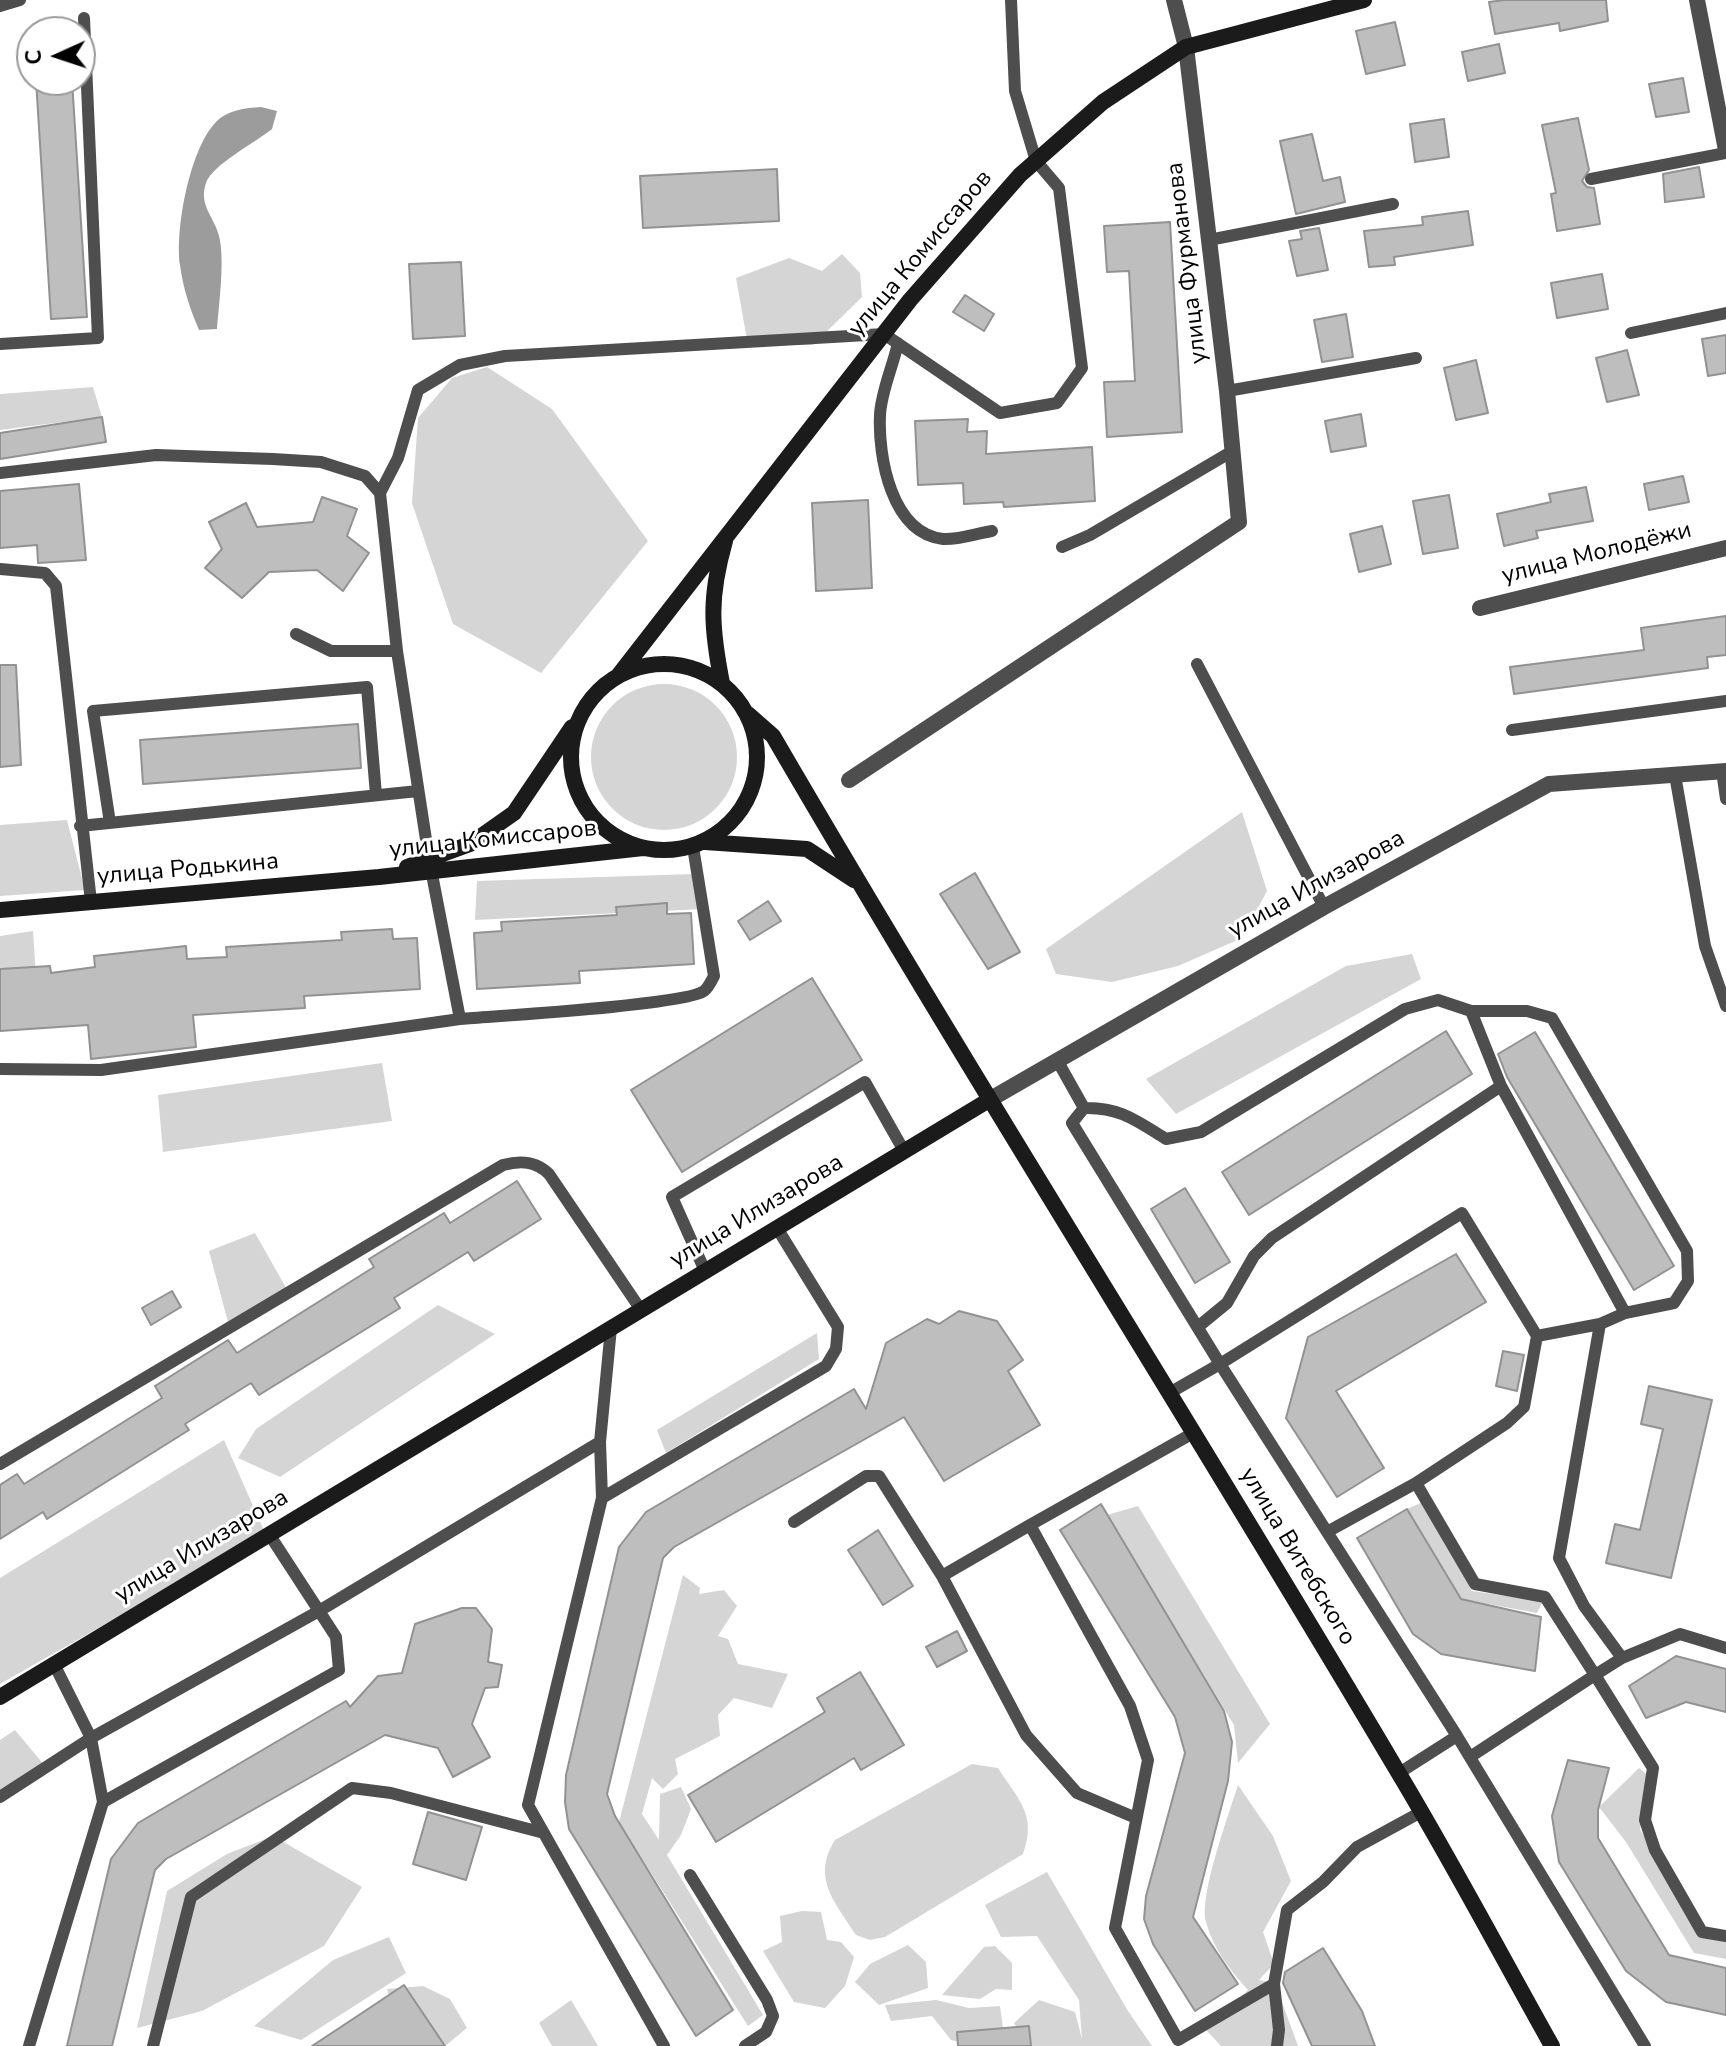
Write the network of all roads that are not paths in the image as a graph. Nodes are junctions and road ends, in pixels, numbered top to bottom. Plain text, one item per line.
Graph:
1 (20, 0) edge
2 (1011, 0) edge
3 (1174, 0) edge
4 (1364, 0) edge
5 (1697, 0) edge
6 (0, 6) edge
7 (1186, 47) junction
8 (87, 96) edge
9 (1726, 151) edge
10 (1036, 161) junction
11 (1591, 179) dead end
12 (1393, 204) dead end
13 (1209, 240) junction
14 (1726, 313) edge
15 (1631, 333) dead end
16 (891, 338) junction
17 (0, 344) edge
18 (1416, 358) dead end
19 (1227, 391) junction
20 (1231, 452) junction
21 (0, 473) edge
22 (380, 493) junction
23 (992, 531) dead end
24 (727, 532) junction
25 (1062, 547) dead end
26 (1726, 548) edge
27 (0, 569) edge
28 (1480, 608) dead end
29 (296, 634) dead end
30 (397, 651) junction
31 (1197, 664) dead end
32 (618, 676) junction
33 (722, 683) junction
34 (1726, 701) edge
35 (581, 713) junction
36 (748, 714) junction
37 (1512, 730) dead end
38 (1724, 771) edge
39 (1675, 775) junction
40 (849, 780) dead end
41 (418, 791) junction
42 (376, 795) junction
43 (1726, 799) edge
44 (110, 823) junction
45 (80, 826) junction
46 (699, 844) junction
47 (643, 848) junction
48 (430, 865) junction
49 (379, 877) joint
50 (859, 883) junction
51 (91, 902) junction
52 (1324, 907) junction
53 (0, 910) edge
54 (1726, 1006) edge
55 (1471, 1011) junction
56 (460, 1019) junction
57 (1057, 1060) junction
58 (0, 1069) edge
59 (1501, 1086) junction
60 (989, 1100) junction
61 (1084, 1108) junction
62 (904, 1151) junction
63 (777, 1228) junction
64 (705, 1271) junction
65 (641, 1310) junction
66 (1625, 1313) junction
67 (1600, 1324) junction
68 (1199, 1326) junction
69 (611, 1328) junction
70 (1537, 1336) junction
71 (1220, 1364) junction
72 (1171, 1392) junction
73 (1195, 1432) junction
74 (600, 1442) junction
75 (0, 1464) edge
76 (1416, 1483) junction
77 (602, 1498) junction
78 (794, 1522) dead end
79 (1030, 1525) junction
80 (1327, 1532) junction
81 (269, 1534) junction
82 (942, 1576) junction
83 (319, 1611) junction
84 (1726, 1648) edge
85 (1622, 1658) junction
86 (54, 1664) junction
87 (1595, 1675) junction
88 (0, 1697) edge
89 (1457, 1736) junction
90 (91, 1738) junction
91 (1470, 1757) junction
92 (1399, 1773) junction
93 (0, 1797) edge
94 (103, 1802) junction
95 (1421, 1812) junction
96 (1136, 1818) junction
97 (544, 1833) junction
98 (690, 1875) dead end
99 (1726, 1936) edge
100 (1274, 1984) junction
101 (1180, 2043) edge
102 (29, 2046) edge
103 (153, 2046) edge
104 (664, 2046) edge
105 (745, 2046) edge
106 (1277, 2046) edge
107 (1552, 2046) edge
108 (1645, 2046) edge

1 - 6 lane
2 - 10 lane
3 - 7 street, улица Фурманова
4 - 7 street, улица Комиссаров
5 - 9 street
7 - 10 street, улица Комиссаров
7 - 13 street, улица Фурманова
8 - 17 lane
9 - 11 lane
10 - 16 street, улица Комиссаров
10 - 16 lane
12 - 13 lane
13 - 19 street, улица Фурманова
14 - 15 lane
16 - 22 lane
16 - 23 lane
16 - 24 street, улица Комиссаров
18 - 19 lane
19 - 20 street, улица Фурманова
20 - 25 lane
20 - 40 street, улица Фурманова
21 - 22 lane
22 - 30 lane
24 - 32 street, улица Комиссаров
24 - 33 street
26 - 28 street, улица Молодёжи
27 - 45 lane
29 - 30 lane
30 - 41 lane
31 - 52 lane
32 - 33 street
32 - 35 street
33 - 36 street
34 - 37 lane
35 - 47 street
35 - 48 street, улица Комиссаров
36 - 46 street
36 - 50 street, улица Витебского
38 - 39 street
38 - 43 lane
39 - 52 street, улица Илизарова
39 - 54 lane
41 - 42 lane
41 - 48 lane
42 - 44 lane
42 - 44 lane
44 - 45 lane
45 - 51 lane
46 - 47 street
46 - 50 street
46 - 56 lane
47 - 48 street, улица Комиссаров
48 - 49 street, улица Комиссаров
48 - 56 lane
49 - 51 street, улица Родькина
50 - 60 street, улица Витебского
51 - 53 street, улица Родькина
52 - 57 street, улица Илизарова
55 - 59 lane
55 - 61 lane
55 - 66 lane
56 - 58 lane
57 - 60 street, улица Илизарова
57 - 61 lane
59 - 66 lane
59 - 68 lane
60 - 62 street, улица Илизарова
60 - 72 street, улица Витебского
61 - 68 lane
62 - 63 street, улица Илизарова
62 - 64 lane
63 - 64 street, улица Илизарова
63 - 77 lane
64 - 65 street, улица Илизарова
65 - 69 street, улица Илизарова
65 - 75 lane
66 - 67 lane
67 - 70 lane
67 - 85 lane
68 - 71 lane
69 - 74 lane
69 - 81 street, улица Илизарова
70 - 71 lane
70 - 76 lane
71 - 72 lane
71 - 80 lane
72 - 73 street, улица Витебского
73 - 79 lane
73 - 92 street, улица Витебского
74 - 77 lane
74 - 83 lane
76 - 80 lane
76 - 87 lane
77 - 97 lane
78 - 82 lane
79 - 82 lane
79 - 96 lane
80 - 89 lane
81 - 83 lane
81 - 86 street, улица Илизарова
82 - 96 lane
83 - 90 lane
83 - 94 lane
84 - 85 lane
85 - 87 lane
86 - 88 street, улица Илизарова
86 - 90 lane
87 - 91 lane
87 - 99 lane
89 - 91 lane
89 - 92 lane
90 - 93 lane
90 - 94 lane
91 - 108 lane
92 - 95 street, улица Витебского
94 - 102 lane
95 - 100 lane
95 - 107 street, улица Витебского
96 - 101 lane
97 - 103 lane
97 - 104 lane
98 - 105 lane
100 - 101 lane
100 - 106 lane

